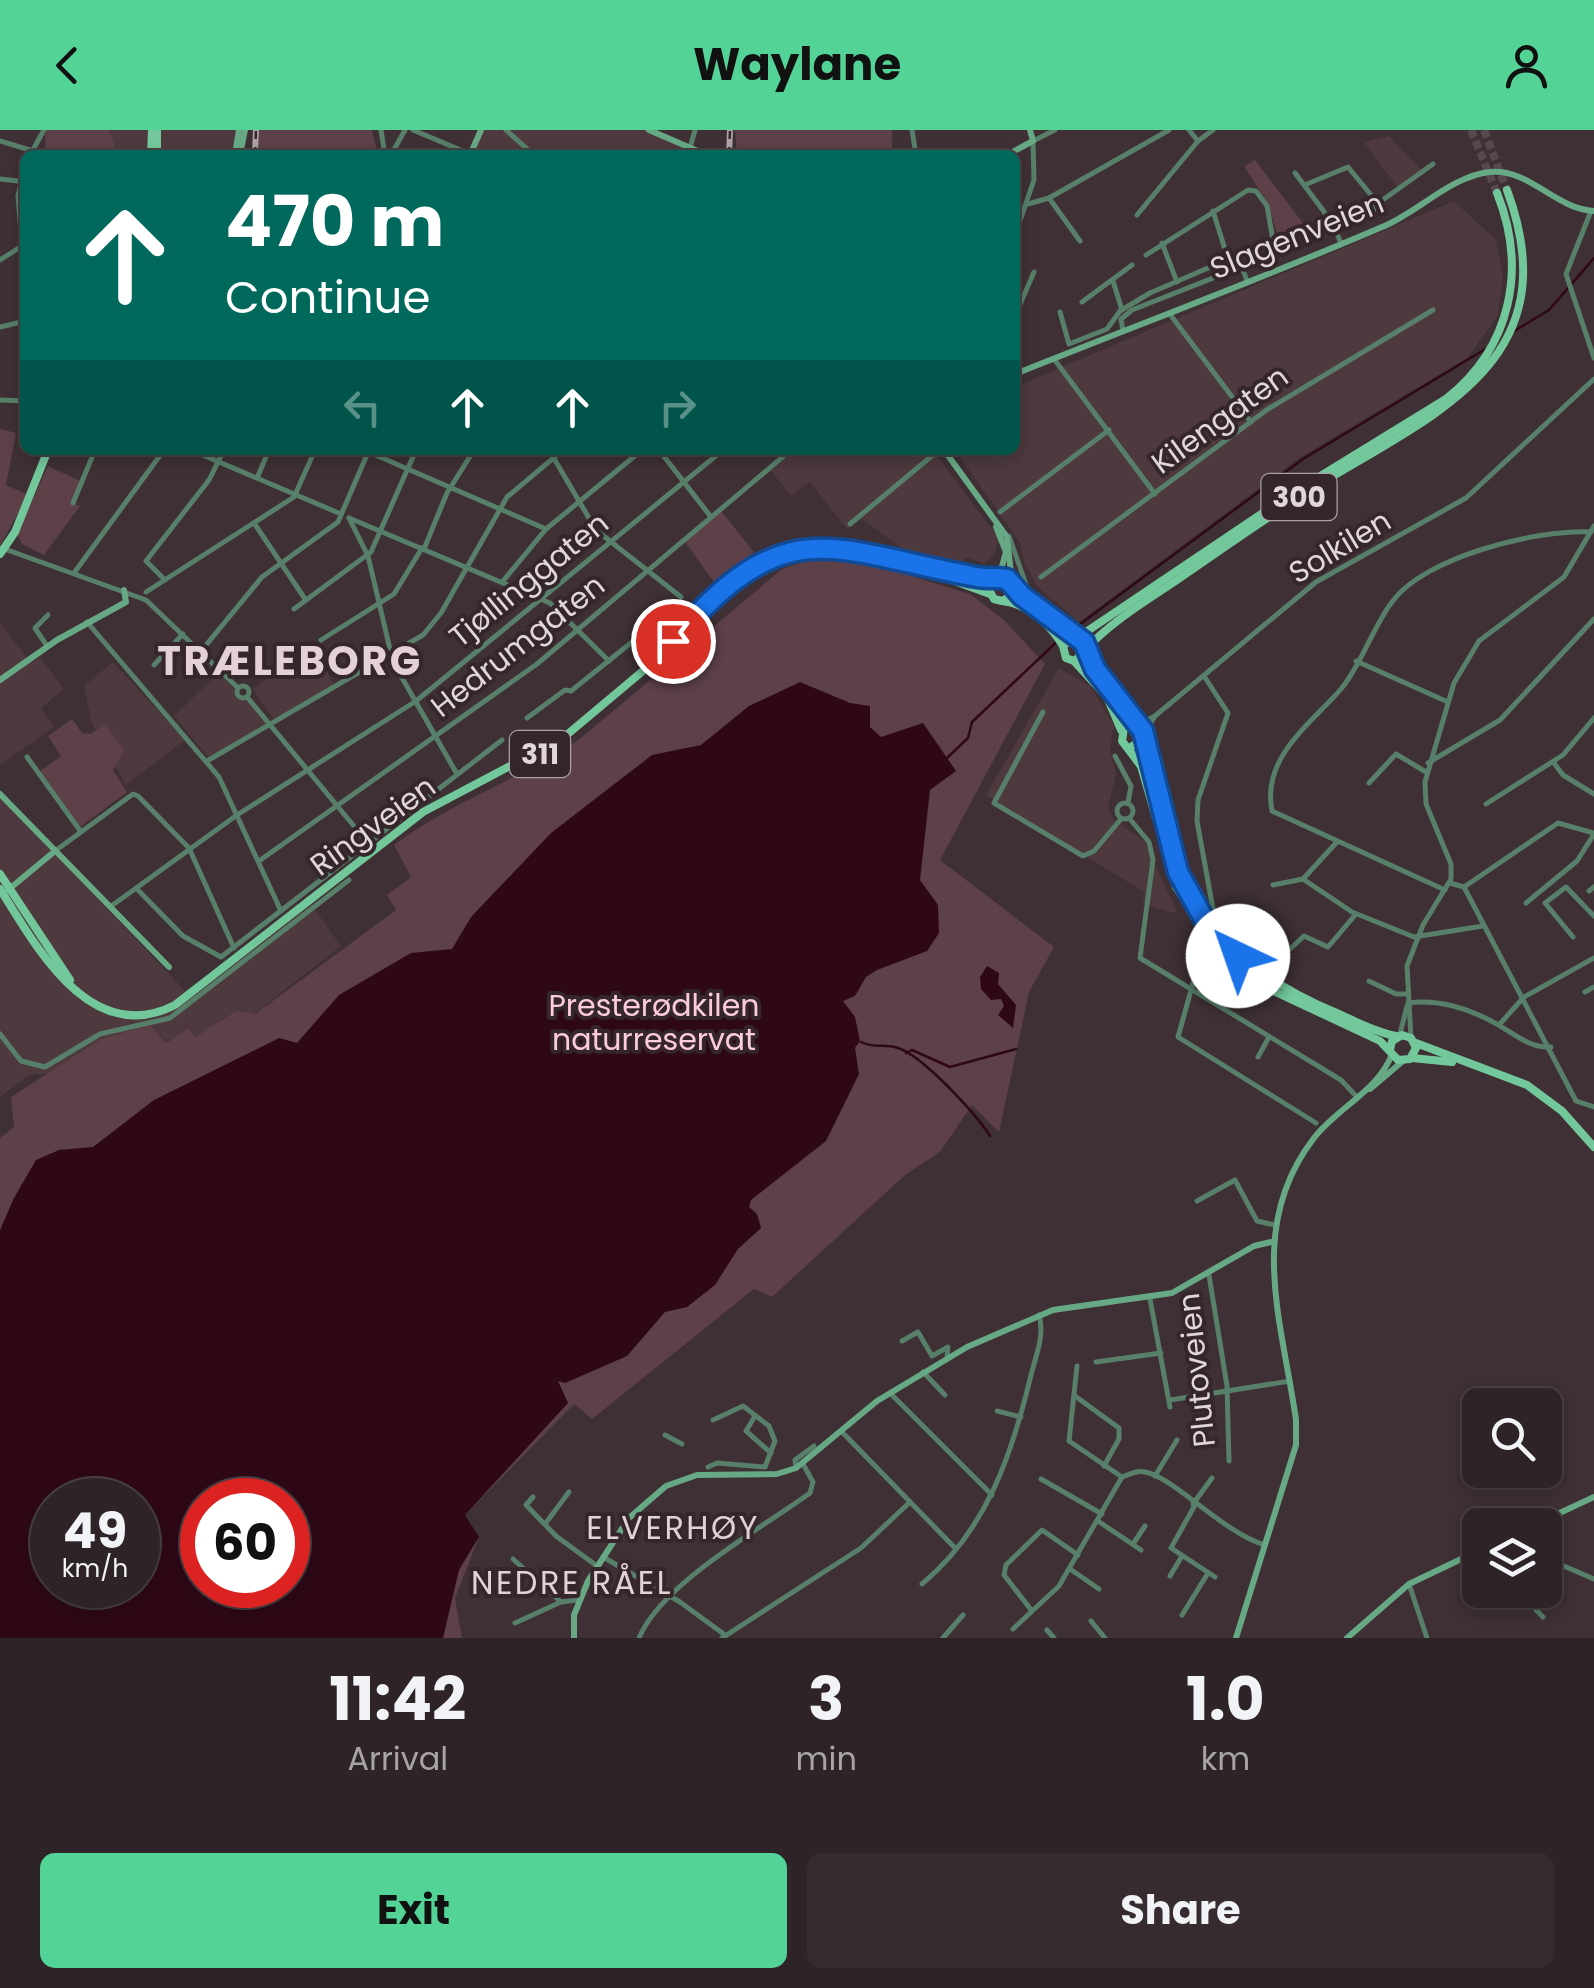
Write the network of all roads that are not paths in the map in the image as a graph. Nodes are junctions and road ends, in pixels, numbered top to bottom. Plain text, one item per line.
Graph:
1 (413, 130) edge
2 (506, 130) edge
3 (649, 130) edge
4 (1030, 130) edge
5 (1055, 130) edge
6 (1168, 130) edge
7 (1189, 130) edge
8 (1213, 130) edge
9 (0, 141) edge
10 (1033, 142) junction
11 (1198, 142) junction
12 (24, 150) edge
13 (460, 150) edge
14 (528, 150) edge
15 (686, 150) edge
16 (1017, 150) edge
17 (1433, 164) dead end
18 (1295, 173) dead end
19 (20, 177) edge
20 (0, 179) edge
21 (18, 181) junction
22 (1306, 184) junction
23 (1507, 190) tunnel mouth
24 (20, 193) edge
25 (1496, 193) tunnel mouth
26 (1049, 198) junction
27 (1028, 204) junction
28 (1377, 204) junction
29 (1213, 211) junction
30 (1589, 211) edge
31 (1136, 215) dead end
32 (1020, 223) edge
33 (1336, 229) junction
34 (1080, 240) dead end
35 (1162, 243) junction
36 (1341, 244) junction
37 (1289, 248) dead end
38 (1146, 254) dead end
39 (1238, 255) junction
40 (1228, 259) junction
41 (1132, 265) dead end
42 (1242, 268) junction
43 (1034, 272) dead end
44 (1113, 281) junction
45 (1248, 281) junction
46 (1176, 282) junction
47 (1082, 302) dead end
48 (1020, 304) edge
49 (1133, 308) junction
50 (1122, 310) junction
51 (1433, 310) dead end
52 (1060, 312) dead end
53 (1168, 312) junction
54 (1122, 331) junction
55 (1501, 339) junction
56 (1054, 358) junction
57 (1594, 358) edge
58 (1020, 371) edge
59 (1594, 379) edge
60 (1251, 422) junction
61 (1109, 430) junction
62 (46, 455) edge
63 (93, 455) edge
64 (160, 455) edge
65 (204, 455) edge
66 (222, 455) edge
67 (266, 455) edge
68 (313, 455) edge
69 (365, 455) edge
70 (376, 455) edge
71 (414, 455) edge
72 (471, 455) edge
73 (557, 455) edge
74 (636, 455) edge
75 (662, 455) edge
76 (717, 455) edge
77 (786, 455) edge
78 (935, 455) edge
79 (944, 455) edge
80 (945, 455) edge
81 (554, 457) junction
82 (220, 462) junction
83 (408, 469) junction
84 (257, 478) junction
85 (684, 482) junction
86 (450, 487) junction
87 (296, 494) junction
88 (1155, 494) junction
89 (580, 502) junction
90 (73, 503) dead end
91 (500, 507) junction
92 (1000, 512) dead end
93 (342, 514) junction
94 (711, 516) junction
95 (254, 523) junction
96 (850, 524) dead end
97 (546, 529) junction
98 (1002, 529) junction
99 (1592, 529) edge
100 (382, 531) junction
101 (610, 543) junction
102 (423, 548) junction
103 (1, 550) edge
104 (368, 556) junction
105 (899, 559) junction
106 (280, 562) junction
107 (467, 567) junction
108 (648, 572) junction
109 (74, 573) junction
110 (1041, 577) dead end
111 (997, 578) junction
112 (165, 580) junction
113 (502, 582) junction
114 (1013, 586) junction
115 (124, 590) junction
116 (146, 592) dead end
117 (990, 594) junction
118 (681, 597) dead end
119 (305, 599) junction
120 (542, 599) junction
121 (1002, 601) junction
122 (379, 604) junction
123 (1037, 607) junction
124 (294, 609) dead end
125 (48, 615) dead end
126 (1594, 618) edge
127 (87, 622) junction
128 (579, 630) junction
129 (183, 634) junction
130 (637, 638) dead end
131 (1067, 638) junction
132 (322, 640) dead end
133 (47, 646) junction
134 (1086, 650) junction
135 (202, 651) junction
136 (392, 657) junction
137 (608, 661) junction
138 (1074, 661) junction
139 (1356, 661) junction
140 (154, 665) dead end
141 (1203, 676) junction
142 (0, 680) edge
143 (416, 701) junction
144 (1448, 702) junction
145 (1043, 712) dead end
146 (1155, 716) junction
147 (527, 718) dead end
148 (1594, 718) edge
149 (272, 724) junction
150 (1136, 725) junction
151 (1122, 732) junction
152 (1144, 736) junction
153 (437, 738) junction
154 (502, 740) dead end
155 (1131, 748) junction
156 (1115, 756) dead end
157 (27, 757) dead end
158 (207, 761) junction
159 (1554, 762) junction
160 (1428, 763) junction
161 (309, 769) junction
162 (1426, 772) junction
163 (457, 775) junction
164 (1369, 783) dead end
165 (0, 794) edge
166 (1594, 794) edge
167 (1128, 803) junction
168 (1486, 804) dead end
169 (338, 806) junction
170 (237, 814) junction
171 (1125, 819) junction
172 (81, 832) junction
173 (1594, 833) edge
174 (1336, 843) junction
175 (368, 844) junction
176 (188, 848) junction
177 (55, 850) junction
178 (258, 860) junction
179 (1303, 879) junction
180 (349, 880) dead end
181 (1450, 883) junction
182 (1272, 885) dead end
183 (2, 887) edge
184 (1464, 887) junction
185 (136, 888) junction
186 (1445, 890) junction
187 (1526, 903) dead end
188 (110, 907) junction
189 (281, 911) junction
190 (1356, 914) junction
191 (1594, 916) edge
192 (1484, 926) junction
193 (1417, 938) junction
194 (1573, 938) dead end
195 (1245, 945) dead end
196 (1203, 947) dead end
197 (234, 948) junction
198 (1290, 949) dead end
199 (1594, 958) edge
200 (169, 967) dead end
201 (1369, 981) dead end
202 (1594, 987) edge
203 (1190, 989) junction
204 (1585, 992) dead end
205 (1407, 994) junction
206 (1524, 997) junction
207 (1408, 1003) junction
208 (1499, 1025) junction
209 (0, 1034) edge
210 (1398, 1036) junction
211 (1270, 1037) junction
212 (1413, 1040) junction
213 (1550, 1047) junction
214 (1391, 1052) junction
215 (1258, 1057) dead end
216 (1408, 1059) junction
217 (1493, 1070) junction
218 (1359, 1096) junction
219 (1594, 1108) edge
220 (1316, 1123) dead end
221 (1594, 1147) edge
222 (1196, 1201) dead end
223 (1275, 1225) junction
224 (1271, 1242) junction
225 (1209, 1275) junction
226 (1150, 1299) junction
227 (1038, 1315) junction
228 (902, 1341) dead end
229 (1162, 1353) junction
230 (948, 1357) junction
231 (1096, 1362) dead end
232 (1077, 1366) dead end
233 (923, 1372) junction
234 (1290, 1381) junction
235 (1228, 1390) junction
236 (890, 1393) junction
237 (945, 1395) dead end
238 (1074, 1396) junction
239 (997, 1411) dead end
240 (755, 1416) junction
241 (1021, 1416) junction
242 (714, 1420) dead end
243 (841, 1431) junction
244 (665, 1435) dead end
245 (1177, 1440) dead end
246 (682, 1444) dead end
247 (814, 1446) dead end
248 (772, 1453) junction
249 (1229, 1461) dead end
250 (800, 1466) junction
251 (1104, 1466) junction
252 (708, 1467) dead end
253 (1122, 1476) junction
254 (1154, 1476) junction
255 (1212, 1478) dead end
256 (1041, 1479) dead end
257 (569, 1492) dead end
258 (992, 1494) junction
259 (533, 1497) dead end
260 (1594, 1497) edge
261 (910, 1502) junction
262 (1194, 1504) junction
263 (1562, 1512) edge
264 (1100, 1517) junction
265 (545, 1524) junction
266 (1145, 1526) dead end
267 (1132, 1544) junction
268 (1265, 1545) junction
269 (956, 1548) junction
270 (1142, 1550) dead end
271 (1078, 1555) junction
272 (1182, 1556) junction
273 (603, 1557) junction
274 (513, 1559) dead end
275 (1462, 1559) edge
276 (1562, 1565) edge
277 (597, 1566) junction
278 (1070, 1569) junction
279 (1170, 1576) dead end
280 (1594, 1579) edge
281 (922, 1584) dead end
282 (1409, 1584) junction
283 (1099, 1589) dead end
284 (671, 1598) junction
285 (578, 1600) junction
286 (561, 1602) junction
287 (1534, 1608) edge
288 (1032, 1611) junction
289 (963, 1615) dead end
290 (1182, 1615) dead end
291 (1543, 1617) dead end
292 (1091, 1621) dead end
293 (514, 1622) dead end
294 (1012, 1628) dead end
295 (1047, 1630) dead end
296 (724, 1637) edge
297 (574, 1638) edge
298 (639, 1638) edge
299 (943, 1638) edge
300 (1054, 1638) edge
301 (1105, 1638) edge
302 (1236, 1638) edge
303 (1347, 1638) edge
304 (1426, 1638) edge

1 - 13 street
2 - 14 street
3 - 15 main road
4 - 10 main road
5 - 10 street
6 - 26 street
7 - 11 street
8 - 11 street
9 - 12 street
10 - 16 main road
10 - 27 street
11 - 31 street
17 - 28 street
18 - 22 street
19 - 21 street
20 - 21 street
21 - 24 street
22 - 28 street
22 - 33 street
23 - 55 main road, 300
25 - 55 main road, 300
26 - 27 street
26 - 34 street
27 - 32 street
28 - 33 street
29 - 35 street, Slagenveien
29 - 39 street, Slagenveien
29 - 40 street, Slagenveien
30 - 36 main road, Slagenveien
30 - 57 street
33 - 36 street
35 - 38 street, Slagenveien
35 - 46 street, Slagenveien
36 - 45 main road, Slagenveien
37 - 42 street
39 - 40 street, Slagenveien
39 - 42 street
40 - 46 street, Slagenveien
41 - 44 street
42 - 45 street
42 - 49 street
43 - 48 street
44 - 47 street
44 - 50 street
45 - 53 main road, Slagenveien
46 - 49 street, Slagenveien
49 - 50 street, Slagenveien
49 - 54 street
50 - 52 street, Slagenveien
51 - 60 street, Kilengaten
53 - 54 main road, Slagenveien
53 - 60 street
54 - 56 main road, Slagenveien
55 - 131 main road, 300
55 - 134 main road, 300
56 - 58 main road, Slagenveien
56 - 61 street
59 - 141 street, Solkilen
60 - 88 street, Kilengaten
61 - 88 street
61 - 92 street
62 - 103 main road
63 - 90 street
64 - 109 street
65 - 82 street
66 - 82 street
67 - 84 street
68 - 87 street
69 - 93 street
70 - 83 street
71 - 83 street
72 - 86 street
73 - 81 street
74 - 89 street
75 - 85 street
76 - 85 street, Tjøllinggaten
77 - 94 street, Hedrumgaten
78 - 96 street
79 - 111 main road
80 - 98 main road
81 - 89 street
81 - 91 street
82 - 84 street
82 - 112 street
83 - 86 street
83 - 100 street
84 - 87 street
85 - 94 street
85 - 101 street, Tjøllinggaten
86 - 91 street
86 - 102 street
87 - 93 street
87 - 95 street
88 - 110 street, Kilengaten
89 - 97 street
89 - 101 street
91 - 97 street
91 - 107 street
93 - 106 street
94 - 108 street, Hedrumgaten
95 - 106 street
95 - 112 street
97 - 113 street
98 - 114 main road
98 - 123 street
99 - 139 street
99 - 144 street
100 - 102 street
100 - 104 street
100 - 104 street
101 - 108 street
101 - 120 street, Tjøllinggaten
102 - 107 street
102 - 122 street
103 - 109 street
104 - 119 street
104 - 122 street
105 - 111 main road, Ringveien / 311
105 - 117 main road, Ringveien / 311
105 - 183 main road, Ringveien / 311
106 - 119 street
106 - 135 street
107 - 113 street
107 - 136 street
108 - 118 street
108 - 128 street, Hedrumgaten
109 - 115 street
111 - 114 main road, Ringveien / 311
111 - 117 main road
112 - 116 street
113 - 120 street
114 - 121 main road
114 - 123 main road, Ringveien
115 - 127 main road
115 - 129 street
117 - 121 main road, Ringveien / 311
119 - 124 street
120 - 128 street
120 - 143 street, Tjøllinggaten
121 - 131 main road, 311
122 - 132 street
122 - 136 street
123 - 131 main road, Ringveien
125 - 133 street
126 - 160 street
127 - 133 main road
127 - 158 street
128 - 137 street
128 - 153 street, Hedrumgaten
129 - 135 street
129 - 140 street
130 - 137 street
131 - 134 main road, 311
131 - 138 main road, 311
133 - 142 main road
134 - 138 main road
134 - 150 main road, 311
135 - 149 street
136 - 143 street
136 - 149 street
137 - 147 street
138 - 151 main road, 311
139 - 144 street
139 - 174 street
141 - 146 street, Solkilen
141 - 195 street
143 - 153 street
143 - 161 street, Tjøllinggaten
144 - 160 street
145 - 171 street
146 - 150 street, Solkilen
146 - 152 street, Solkilen
148 - 159 street
149 - 158 street
149 - 161 street
150 - 151 main road
150 - 152 main road, 311
151 - 155 main road, 311
152 - 155 main road
152 - 210 main road, 311
153 - 163 street
153 - 169 street, Hedrumgaten
154 - 163 street
155 - 214 main road, 311
156 - 167 street
157 - 172 street
158 - 170 street
159 - 166 street
159 - 168 street
160 - 162 street
161 - 169 street
161 - 170 street, Tjøllinggaten
162 - 164 street
162 - 181 street
163 - 175 street
165 - 177 main road
167 - 171 street
167 - 171 street
169 - 175 street
169 - 178 street, Hedrumgaten
170 - 176 street, Tjøllinggaten
170 - 178 street
171 - 203 street
172 - 176 street
172 - 177 street
173 - 184 street
173 - 187 street
174 - 179 street
174 - 186 street
175 - 189 street
176 - 185 street, Tjøllinggaten
176 - 197 street
177 - 183 main road
177 - 188 main road
178 - 189 street
179 - 182 street
179 - 190 street
180 - 209 street
181 - 184 street
181 - 186 street
184 - 192 street
185 - 188 street, Tjøllinggaten
185 - 197 street
186 - 193 street
188 - 200 main road
189 - 197 street
190 - 193 street
190 - 198 street
191 - 194 street
192 - 193 street
192 - 206 street
193 - 205 street
196 - 203 street
199 - 206 street
201 - 205 street
202 - 204 street
203 - 211 street
203 - 220 street
205 - 207 street
206 - 208 street
206 - 213 street
207 - 208 street
207 - 210 street
207 - 212 street
208 - 213 street
210 - 212 main road, 311
210 - 214 main road
211 - 215 street
211 - 218 street
212 - 216 main road
212 - 217 main road, 311
213 - 219 street
214 - 216 main road, 311
214 - 218 main road
216 - 217 main road, 311
216 - 218 main road
217 - 221 main road, 311
218 - 223 main road
222 - 223 street
223 - 224 main road
224 - 225 main road
224 - 234 main road
225 - 226 main road
225 - 235 street, Plutoveien
226 - 227 main road
226 - 229 street
227 - 230 main road
227 - 241 street
228 - 230 street
229 - 231 street
229 - 235 street
230 - 233 main road
232 - 238 street
233 - 236 main road
233 - 237 street
234 - 235 street
234 - 268 main road
235 - 249 street, Plutoveien
236 - 243 main road
236 - 258 street
238 - 251 street
238 - 251 street
239 - 241 street
240 - 242 street
240 - 248 street
240 - 248 street
241 - 258 street
243 - 250 main road
243 - 261 street
244 - 246 street
245 - 254 street
247 - 250 street
248 - 252 street
250 - 273 main road
250 - 284 street
251 - 253 street
253 - 254 street
253 - 264 street
254 - 262 street
255 - 262 street
256 - 264 street
257 - 265 street
258 - 269 street
259 - 265 street
260 - 263 main road
261 - 269 street
261 - 296 street
262 - 268 street
262 - 272 street
264 - 267 street
264 - 271 street
265 - 277 street
266 - 267 street
267 - 270 street
268 - 302 main road
269 - 281 street
271 - 278 street
271 - 288 street
272 - 279 street
272 - 290 street
273 - 277 main road
273 - 284 street
274 - 286 street
275 - 282 main road
276 - 280 street
277 - 285 main road
278 - 283 street
278 - 288 street
282 - 303 main road
282 - 304 street
284 - 296 street
284 - 298 street
285 - 286 street
285 - 297 main road
286 - 293 street
287 - 291 street
288 - 294 street
289 - 299 street
292 - 301 street
295 - 300 street

